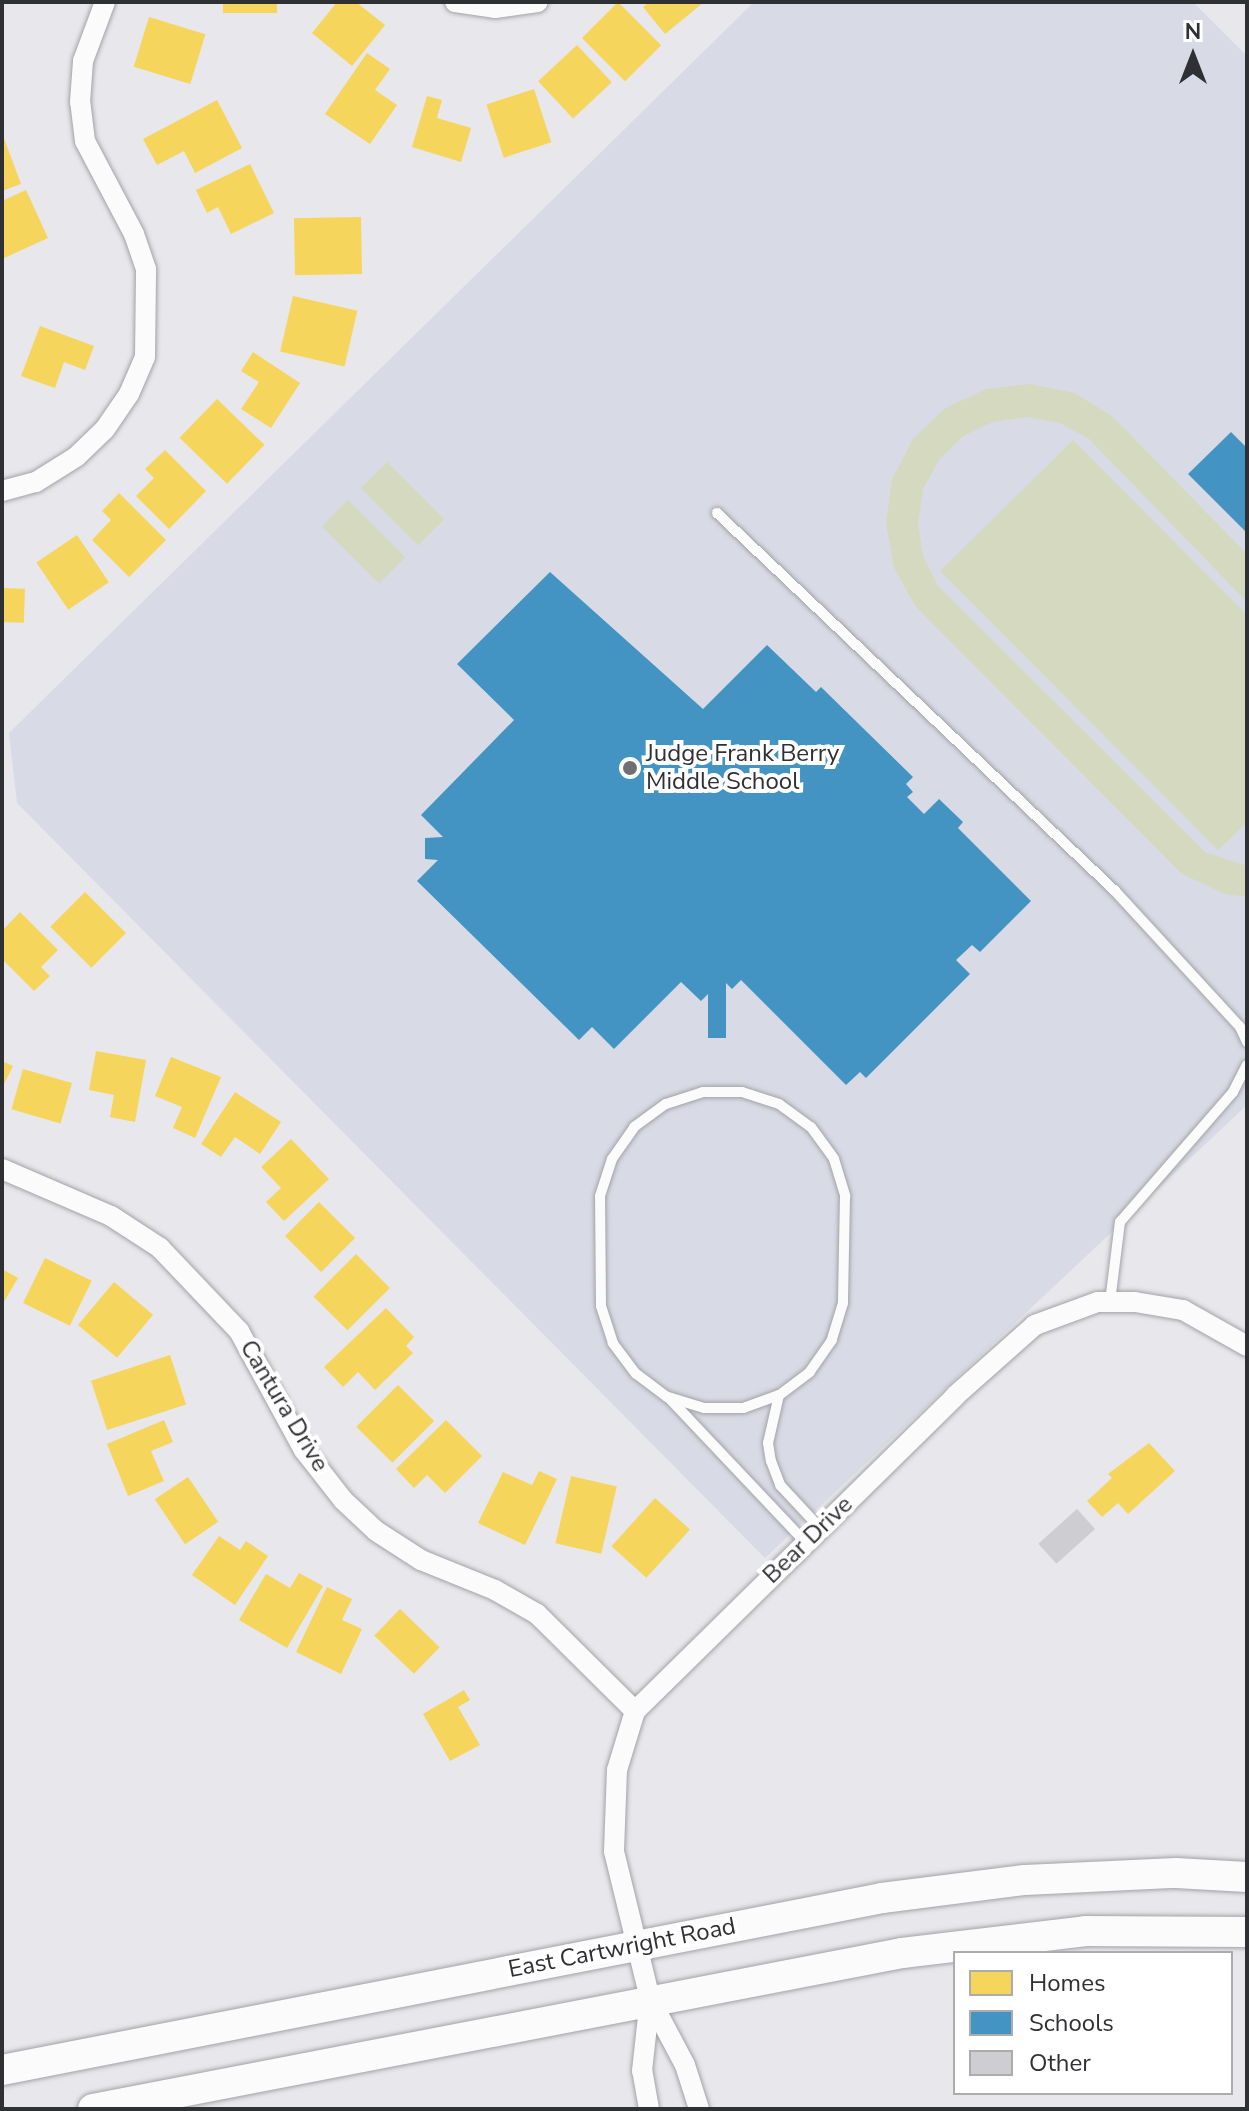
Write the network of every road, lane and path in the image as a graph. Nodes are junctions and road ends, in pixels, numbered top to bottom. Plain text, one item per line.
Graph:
1 (105, 2) edge
2 (455, 2) edge
3 (538, 2) edge
4 (2, 491) edge
5 (717, 513) dead end
6 (1247, 1042) edge
7 (1247, 1065) edge
8 (2, 1169) edge
9 (1110, 1302) junction
10 (1247, 1346) edge
11 (779, 1395) junction
12 (667, 1397) junction
13 (813, 1536) junction
14 (635, 1711) junction
15 (1247, 1877) edge
16 (1247, 1932) edge
17 (637, 1944) junction
18 (650, 1999) junction
19 (2, 2070) edge
20 (93, 2109) edge
21 (649, 2109) edge
22 (699, 2109) edge

1 - 4 street
2 - 3 street
5 - 6 lane
7 - 9 lane
8 - 14 street, Cantura Drive
9 - 10 street, Bear Drive
9 - 13 street, Bear Drive
11 - 12 lane
11 - 12 lane
11 - 13 lane
12 - 13 lane
13 - 14 street, Bear Drive
14 - 17 street, Bear Drive
15 - 17 main road, East Cartwright Road
16 - 18 main road
17 - 18 street, Bear Drive
17 - 19 main road, East Cartwright Road
18 - 20 main road
18 - 21 street
18 - 22 street

